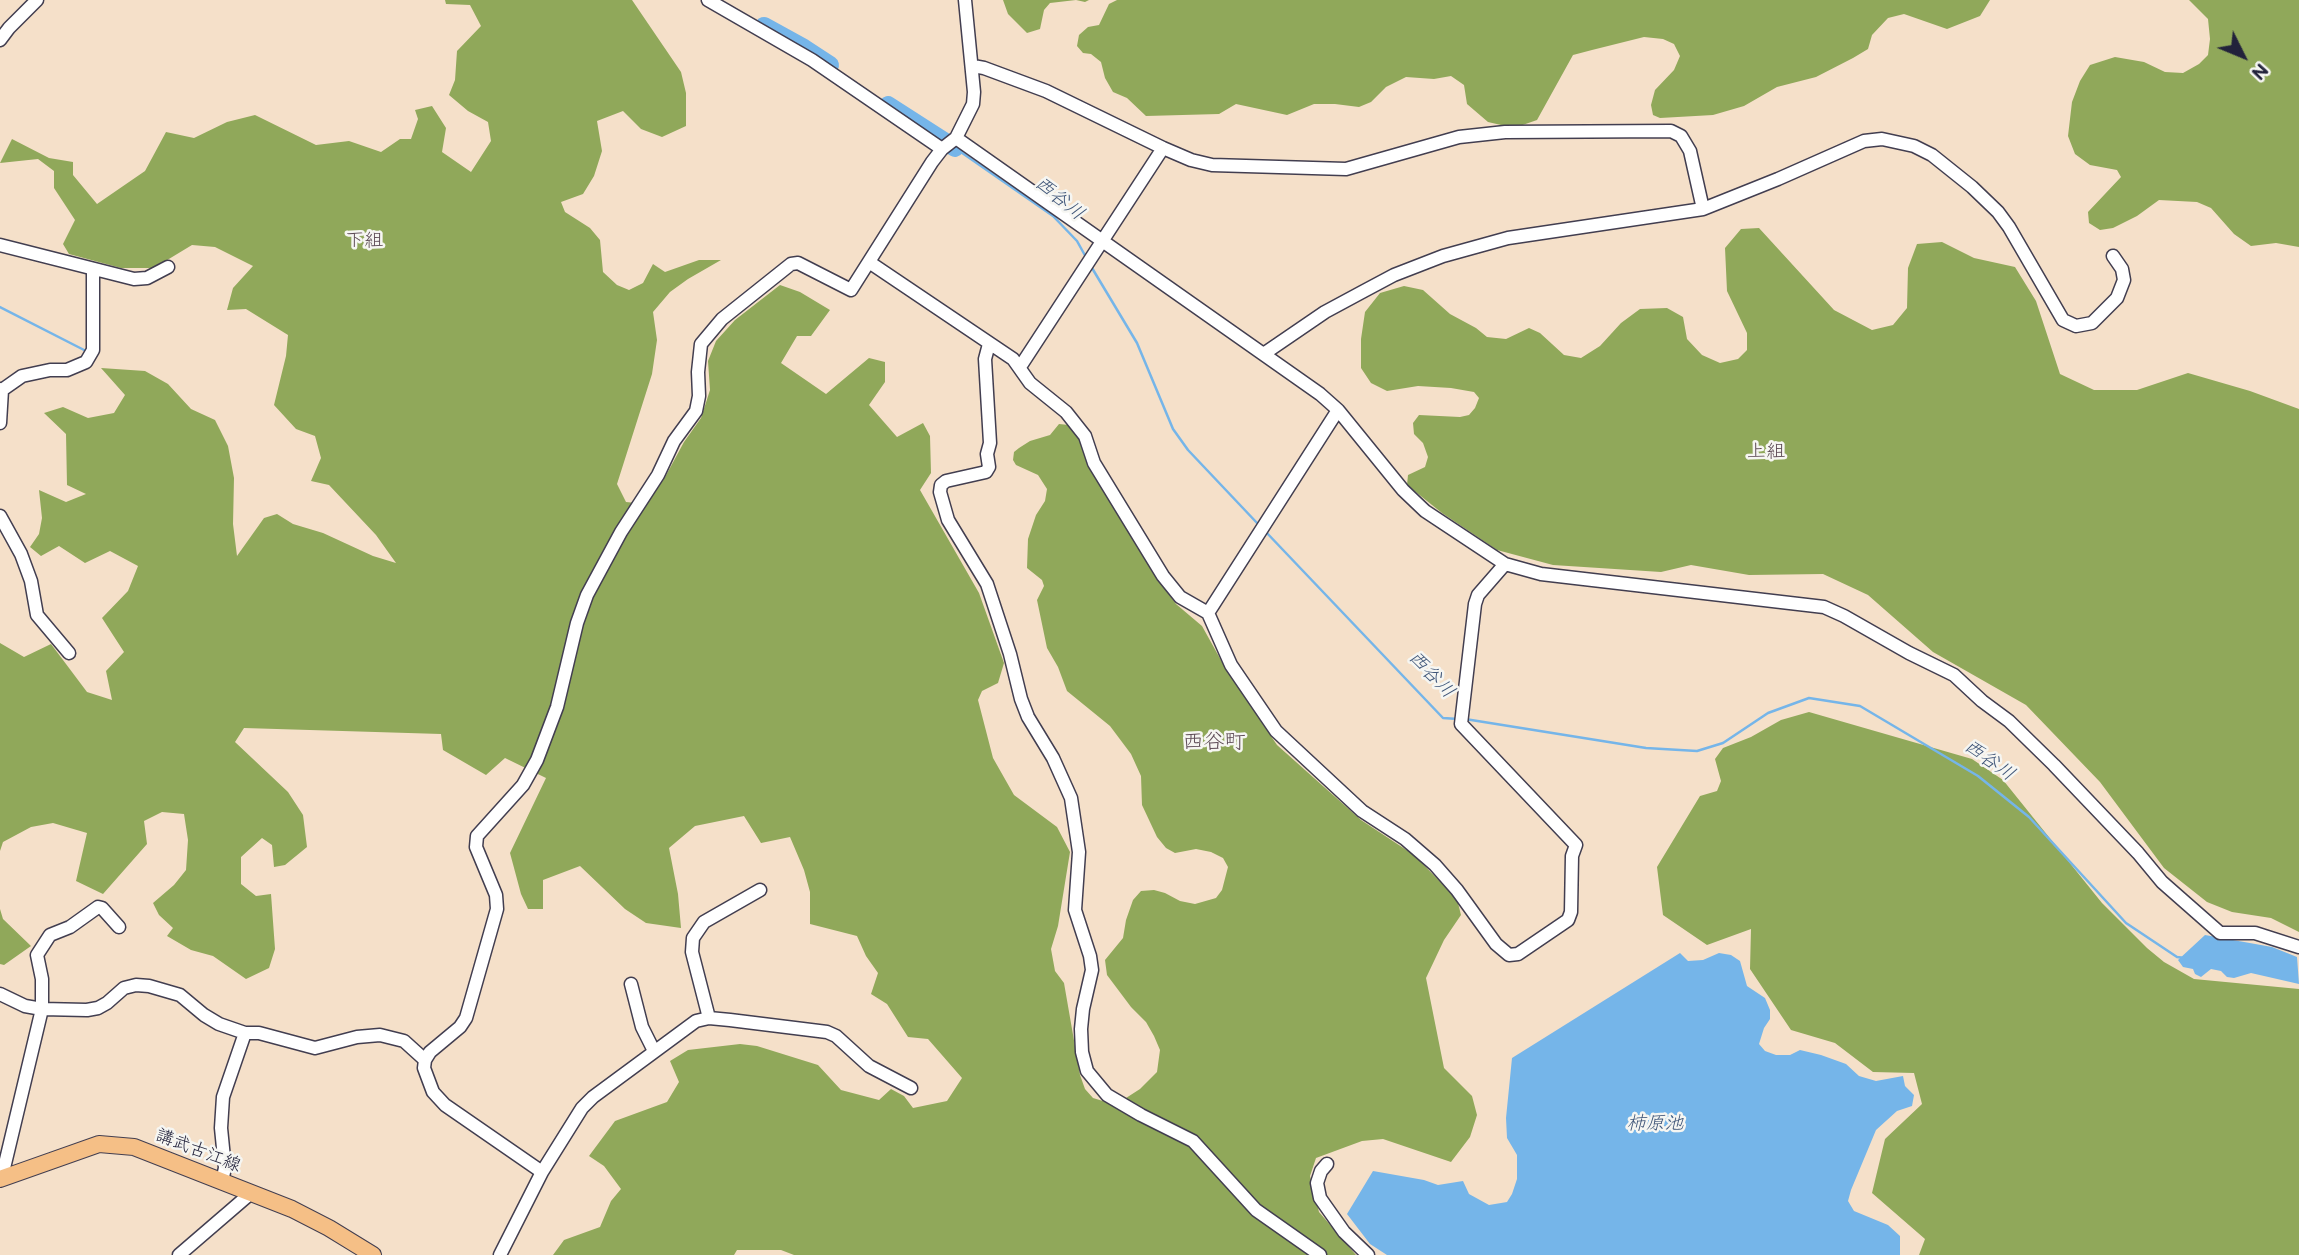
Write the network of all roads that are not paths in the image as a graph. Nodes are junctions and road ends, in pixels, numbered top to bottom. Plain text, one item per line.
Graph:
1 (37, 0) edge
2 (708, 0) edge
3 (965, 0) edge
4 (0, 40) edge
5 (973, 66) junction
6 (956, 138) junction
7 (1163, 148) junction
8 (942, 149) junction
9 (1703, 209) junction
10 (1104, 241) junction
11 (0, 244) edge
12 (2113, 256) dead end
13 (869, 262) junction
14 (168, 267) dead end
15 (93, 269) junction
16 (989, 344) junction
17 (1265, 354) junction
18 (1020, 367) junction
19 (1, 390) edge
20 (1338, 410) junction
21 (0, 422) edge
22 (0, 516) edge
23 (1505, 564) junction
24 (1208, 613) junction
25 (69, 653) dead end
26 (760, 890) dead end
27 (119, 927) dead end
28 (2299, 947) edge
29 (631, 984) dead end
30 (0, 994) edge
31 (42, 1009) junction
32 (709, 1018) junction
33 (245, 1033) junction
34 (654, 1051) junction
35 (425, 1060) junction
36 (911, 1088) dead end
37 (1327, 1164) dead end
38 (542, 1172) junction
39 (2, 1178) edge
40 (222, 1181) junction
41 (251, 1193) junction
42 (180, 1255) edge
43 (373, 1255) edge
44 (500, 1255) edge
45 (1320, 1255) edge
46 (1368, 1255) edge

1 - 4 street
2 - 8 street
3 - 5 street
5 - 6 street
5 - 7 street
6 - 8 street
6 - 10 street
7 - 9 street
7 - 10 street
8 - 13 street
9 - 12 street
9 - 17 street
10 - 17 street
10 - 18 street
11 - 15 street
13 - 16 street
13 - 35 street
14 - 15 street
15 - 19 street
16 - 18 street
16 - 45 street
17 - 20 street
18 - 24 street
19 - 21 street
20 - 23 street
20 - 24 street
22 - 25 street
23 - 24 street
23 - 28 street
26 - 32 street
27 - 31 street
29 - 34 street
30 - 31 street
31 - 33 street
31 - 39 street
32 - 34 street
32 - 36 street
33 - 35 street
33 - 40 street
34 - 38 street
35 - 38 street
37 - 46 street
38 - 44 street
39 - 40 main road, 講武古江線
40 - 41 main road, 講武古江線
41 - 42 street
41 - 43 main road, 講武古江線

